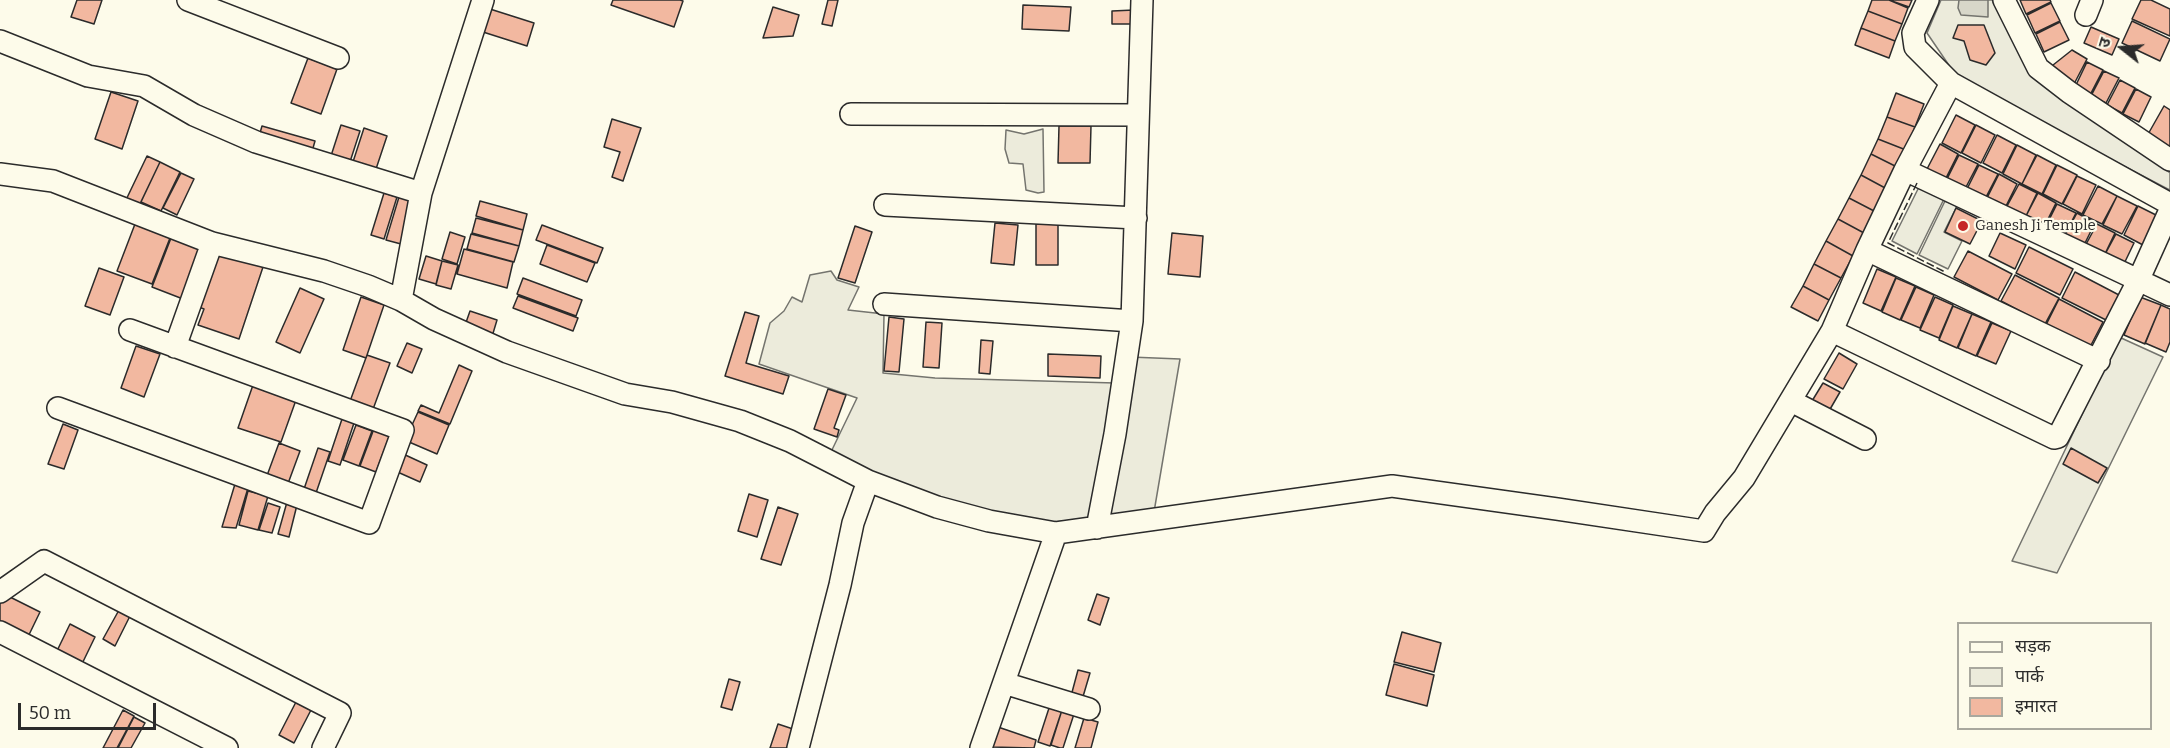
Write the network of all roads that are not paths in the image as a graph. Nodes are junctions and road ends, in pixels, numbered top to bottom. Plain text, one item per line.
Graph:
1 (188, 0) edge
2 (483, 0) edge
3 (1142, 0) edge
4 (1928, 0) edge
5 (2004, 0) edge
6 (0, 41) edge
7 (338, 58) dead end
8 (1951, 83) junction
9 (851, 114) dead end
10 (1138, 115) junction
11 (2170, 160) edge
12 (1905, 170) junction
13 (0, 174) edge
14 (421, 193) junction
15 (2170, 204) edge
16 (885, 206) dead end
17 (2170, 210) edge
18 (1136, 218) junction
19 (212, 243) junction
20 (1867, 250) junction
21 (2138, 281) junction
22 (2170, 295) edge
23 (401, 300) junction
24 (884, 304) dead end
25 (1132, 321) junction
26 (130, 330) dead end
27 (1832, 331) junction
28 (175, 347) junction
29 (2098, 361) junction
30 (1791, 401) junction
31 (58, 408) dead end
32 (1865, 439) dead end
33 (868, 481) junction
34 (1096, 528) junction
35 (1056, 533) junction
36 (0, 592) edge
37 (0, 633) edge
38 (1004, 683) junction
39 (1089, 709) dead end
40 (227, 748) edge
41 (323, 748) edge
42 (798, 748) edge
43 (981, 748) edge

1 - 7 street
2 - 14 street
3 - 10 street
4 - 8 street
5 - 11 street
6 - 14 street
8 - 12 street
8 - 15 street
9 - 10 street
10 - 18 street
12 - 20 street
12 - 21 street
13 - 19 street
14 - 23 street
16 - 18 street
17 - 21 street
18 - 25 street
19 - 23 street
19 - 28 street
20 - 27 street
20 - 29 street
21 - 22 street
21 - 29 street
23 - 33 street
24 - 25 street
25 - 34 street
26 - 28 street
27 - 29 street
27 - 30 street
28 - 31 street
30 - 32 street
30 - 34 street
33 - 35 street
33 - 42 street
34 - 35 street
35 - 38 street
36 - 41 street
37 - 40 street
38 - 39 street
38 - 43 street

